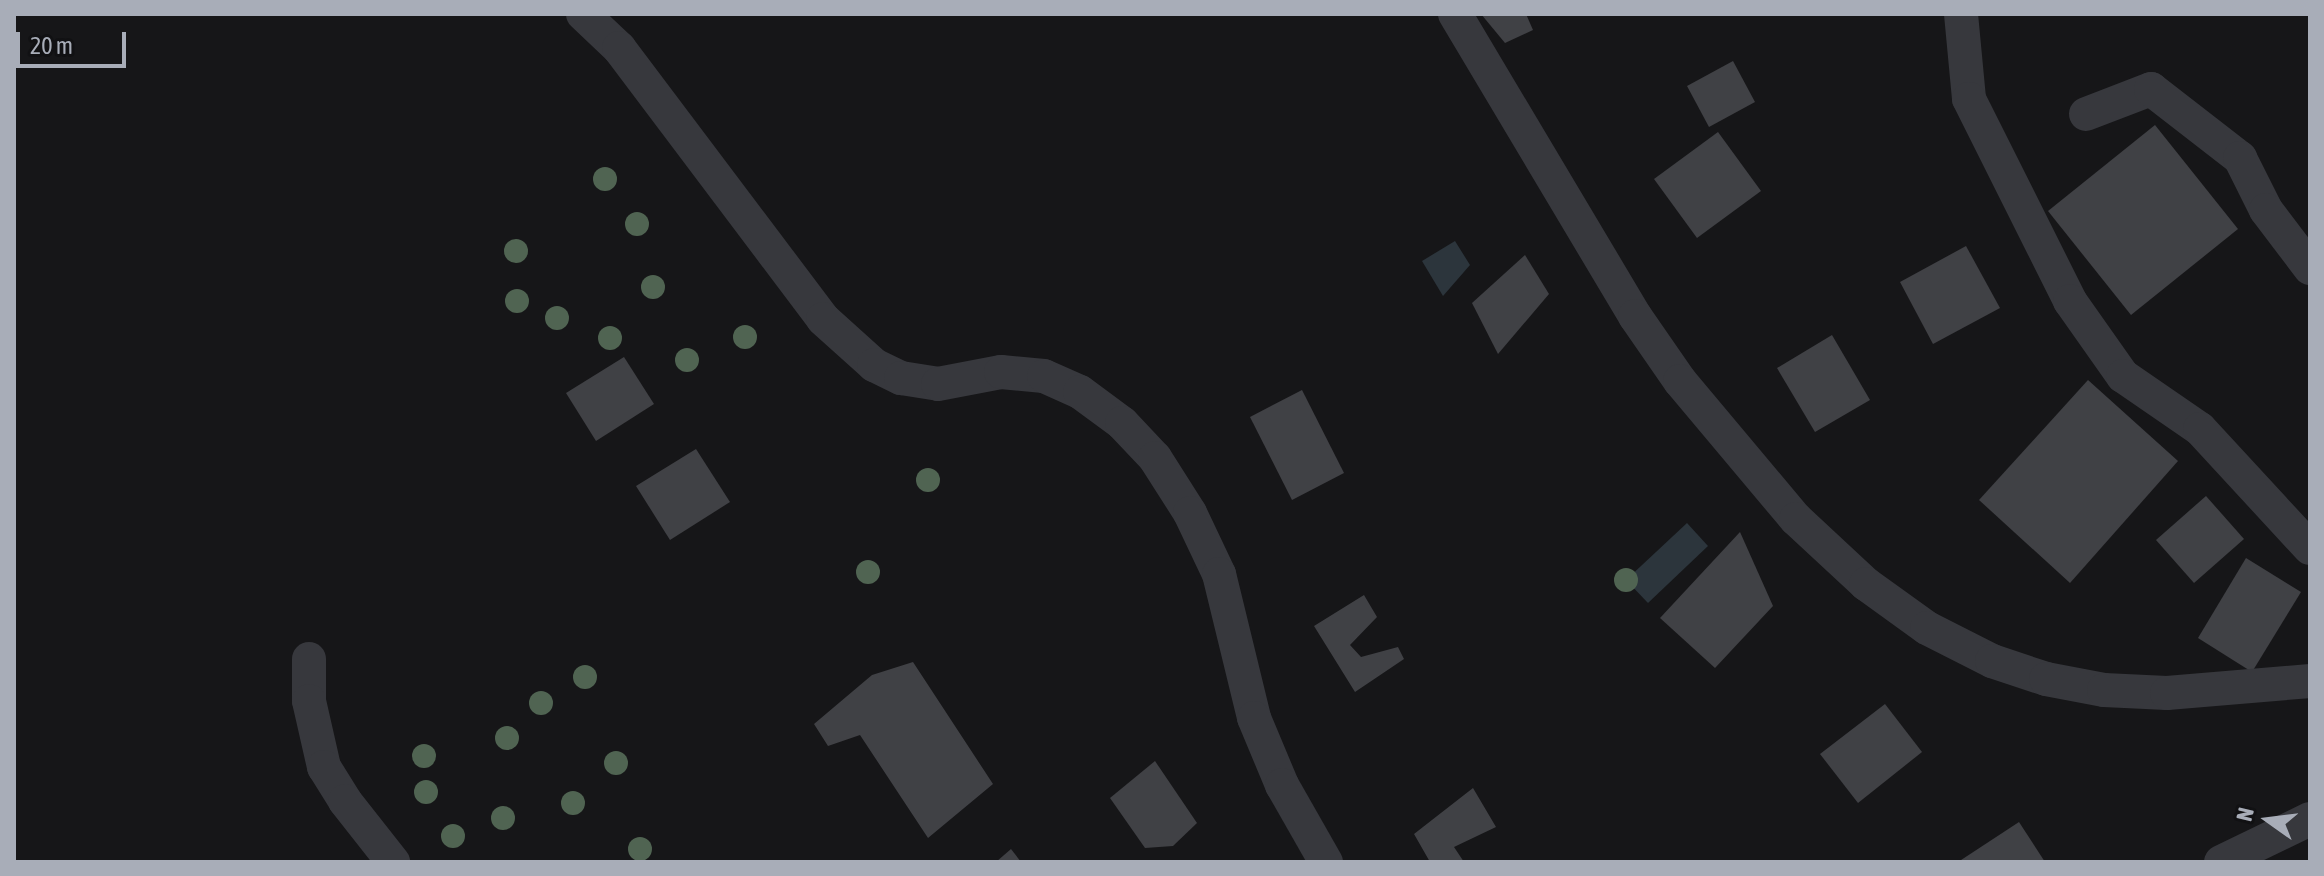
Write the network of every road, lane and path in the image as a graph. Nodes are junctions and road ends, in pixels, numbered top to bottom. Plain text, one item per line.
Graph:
1 (583, 14) edge
2 (1455, 14) edge
3 (1961, 14) edge
4 (2086, 114) dead end
5 (2310, 268) edge
6 (2310, 548) edge
7 (309, 659) dead end
8 (2310, 681) edge
9 (2310, 819) edge
10 (393, 862) edge
11 (1326, 862) edge
12 (2221, 862) edge

1 - 11 street
2 - 8 street
3 - 6 street
4 - 5 street
7 - 10 street
9 - 12 street

